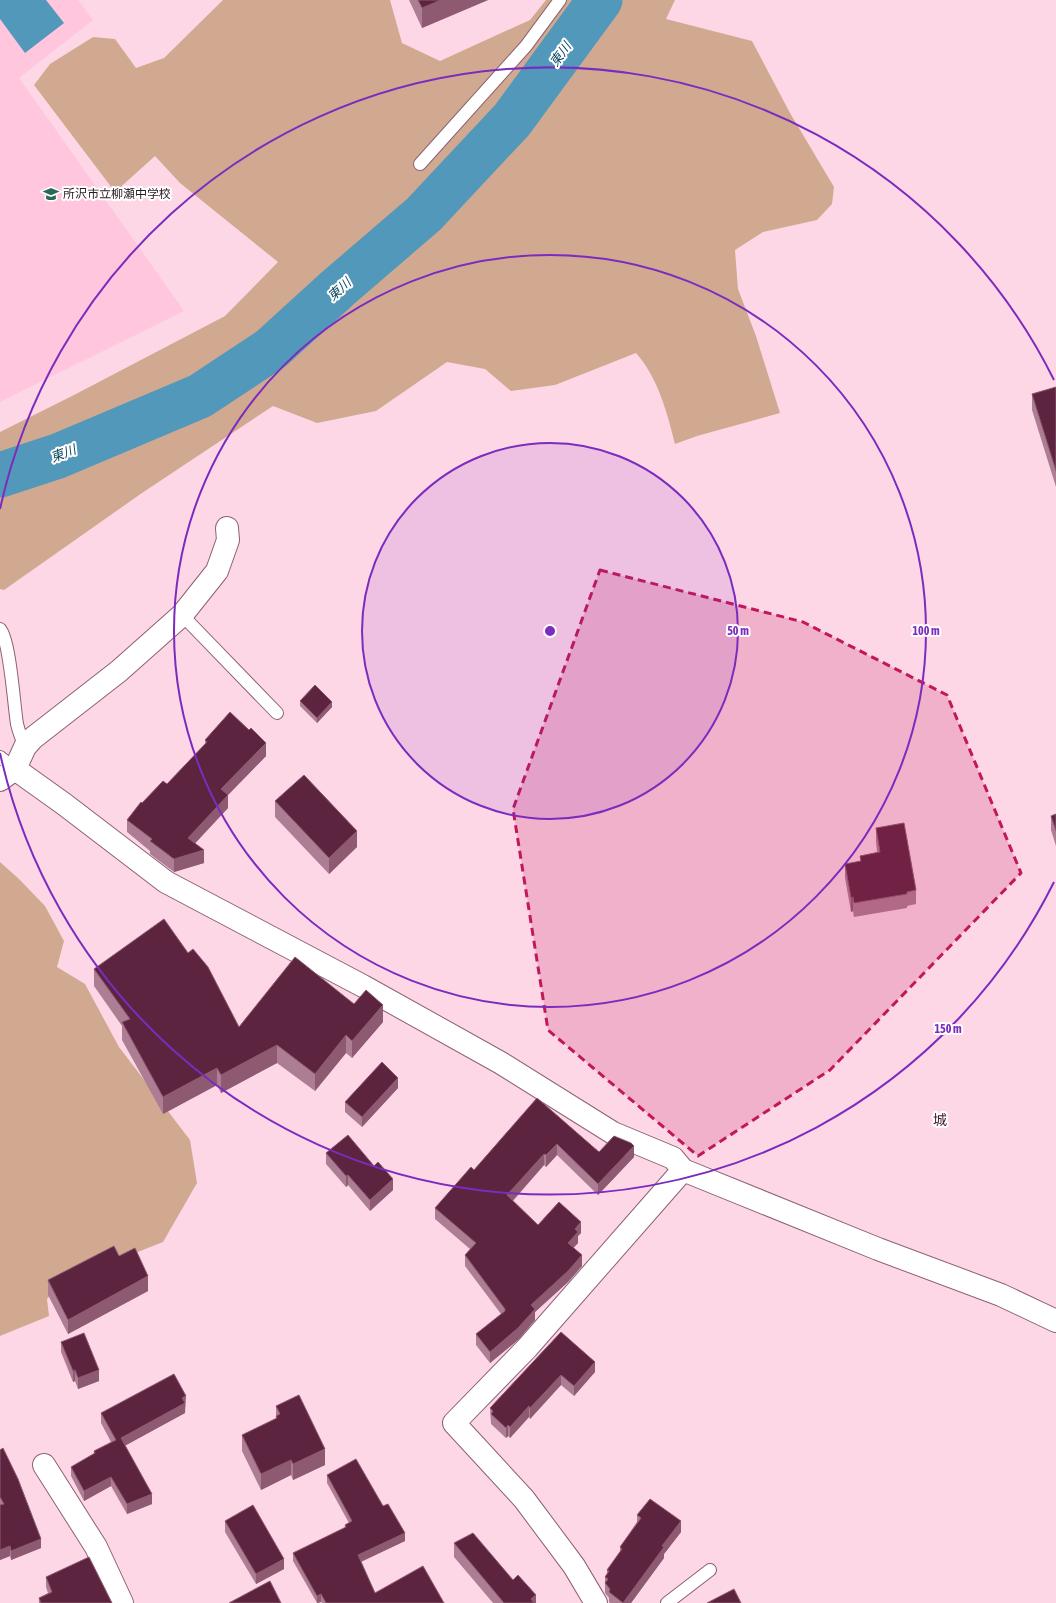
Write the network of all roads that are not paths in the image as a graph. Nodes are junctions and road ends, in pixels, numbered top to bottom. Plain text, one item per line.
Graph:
1 (560, 0) edge
2 (420, 164) dead end
3 (227, 528) dead end
4 (182, 615) junction
5 (0, 630) edge
6 (277, 713) dead end
7 (25, 747) junction
8 (5, 769) edge
9 (684, 1170) junction
10 (1056, 1321) edge
11 (44, 1465) dead end
12 (710, 1570) dead end
13 (122, 1603) edge
14 (596, 1603) edge
15 (667, 1603) edge

1 - 2 lane
3 - 4 street
4 - 6 lane
4 - 7 street
5 - 7 lane
7 - 8 street
8 - 9 street
9 - 10 street
9 - 14 street
11 - 13 street
12 - 15 lane

